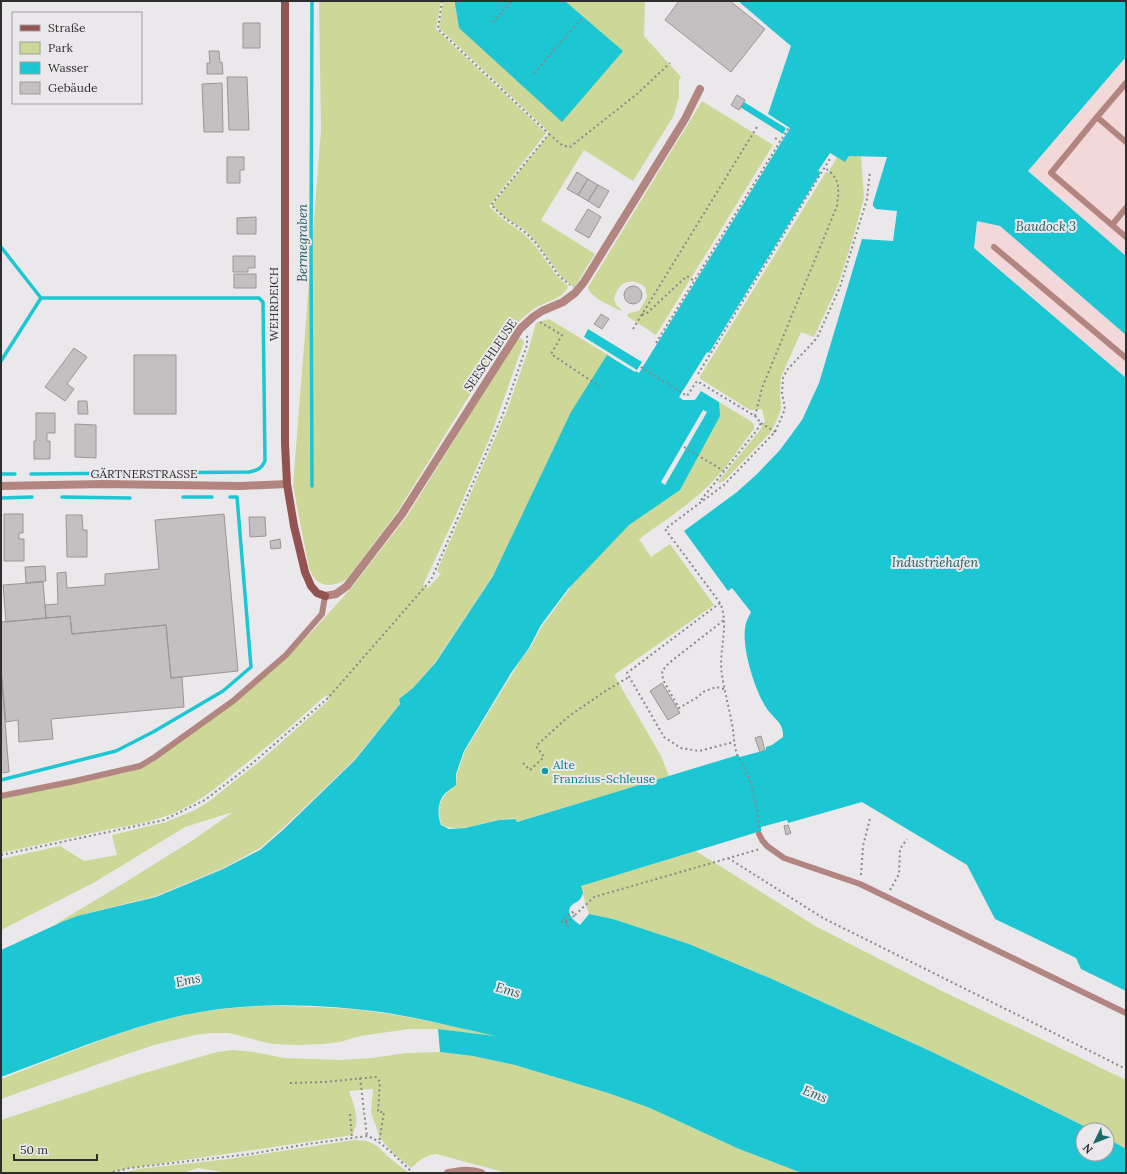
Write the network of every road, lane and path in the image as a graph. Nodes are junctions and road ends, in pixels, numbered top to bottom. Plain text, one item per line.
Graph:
1 (285, 1) edge
2 (442, 1) edge
3 (512, 1) edge
4 (583, 17) dead end
5 (493, 22) dead end
6 (670, 63) dead end
7 (534, 73) dead end
8 (1126, 83) edge
9 (700, 89) dead end
10 (1097, 117) junction
11 (757, 127) dead end
12 (789, 127) dead end
13 (549, 134) junction
14 (775, 138) dead end
15 (780, 141) junction
16 (1126, 142) edge
17 (831, 158) dead end
18 (825, 168) junction
19 (870, 170) dead end
20 (1126, 208) edge
21 (1112, 225) junction
22 (1126, 237) edge
23 (994, 247) dead end
24 (694, 280) junction
25 (575, 292) junction
26 (641, 315) junction
27 (530, 319) junction
28 (633, 329) dead end
29 (656, 343) dead end
30 (1126, 358) edge
31 (641, 367) dead end
32 (698, 374) dead end
33 (602, 388) dead end
34 (755, 416) junction
35 (761, 423) junction
36 (775, 432) junction
37 (684, 447) dead end
38 (724, 471) junction
39 (287, 484) junction
40 (1, 486) edge
41 (699, 503) junction
42 (326, 596) junction
43 (720, 603) junction
44 (724, 620) junction
45 (630, 677) junction
46 (724, 689) junction
47 (734, 742) junction
48 (523, 763) dead end
49 (1, 796) edge
50 (870, 818) dead end
51 (759, 834) joint
52 (906, 839) dead end
53 (767, 846) junction
54 (1, 855) edge
55 (728, 858) junction
56 (860, 884) junction
57 (886, 897) junction
58 (575, 915) junction
59 (566, 920) dead end
60 (568, 928) dead end
61 (1126, 1013) edge
62 (1126, 1069) edge
63 (360, 1078) junction
64 (290, 1083) dead end
65 (350, 1114) dead end
66 (367, 1136) junction
67 (352, 1138) junction
68 (379, 1143) junction
69 (108, 1173) edge
70 (413, 1173) edge
71 (448, 1173) edge
72 (481, 1173) edge

1 - 39 street, WEHRDEICH
2 - 13 path
3 - 5 path
4 - 7 path
6 - 13 path
8 - 10 lane
9 - 25 street, SEESCHLEUSE
10 - 16 lane
10 - 21 lane
11 - 26 path
12 - 15 path
13 - 25 path
14 - 15 path
15 - 24 path
17 - 18 path
18 - 32 path
18 - 34 path
19 - 36 path
20 - 21 lane
21 - 22 lane
23 - 30 lane
24 - 26 path
24 - 29 path
25 - 27 street, SEESCHLEUSE
26 - 28 path
27 - 33 path
27 - 42 street, SEESCHLEUSE
27 - 54 path
31 - 34 path
34 - 35 path
35 - 36 path
35 - 38 path
36 - 41 path
37 - 38 path
38 - 41 path
39 - 40 street, GÄRTNERSTRASSE
39 - 42 street, WEHRDEICH
41 - 43 path
42 - 49 lane
43 - 44 path
43 - 45 path
44 - 46 path
44 - 46 path
45 - 47 path
45 - 48 path
46 - 47 path
47 - 51 path
50 - 56 path
51 - 53 lane
52 - 57 path
53 - 55 path
53 - 56 lane
55 - 58 path
55 - 62 path
56 - 57 lane
57 - 61 lane
58 - 58 path
59 - 60 path
63 - 64 path
63 - 66 path
63 - 68 path
65 - 67 path
66 - 67 path
66 - 68 path
67 - 69 path
68 - 70 path
71 - 72 street

